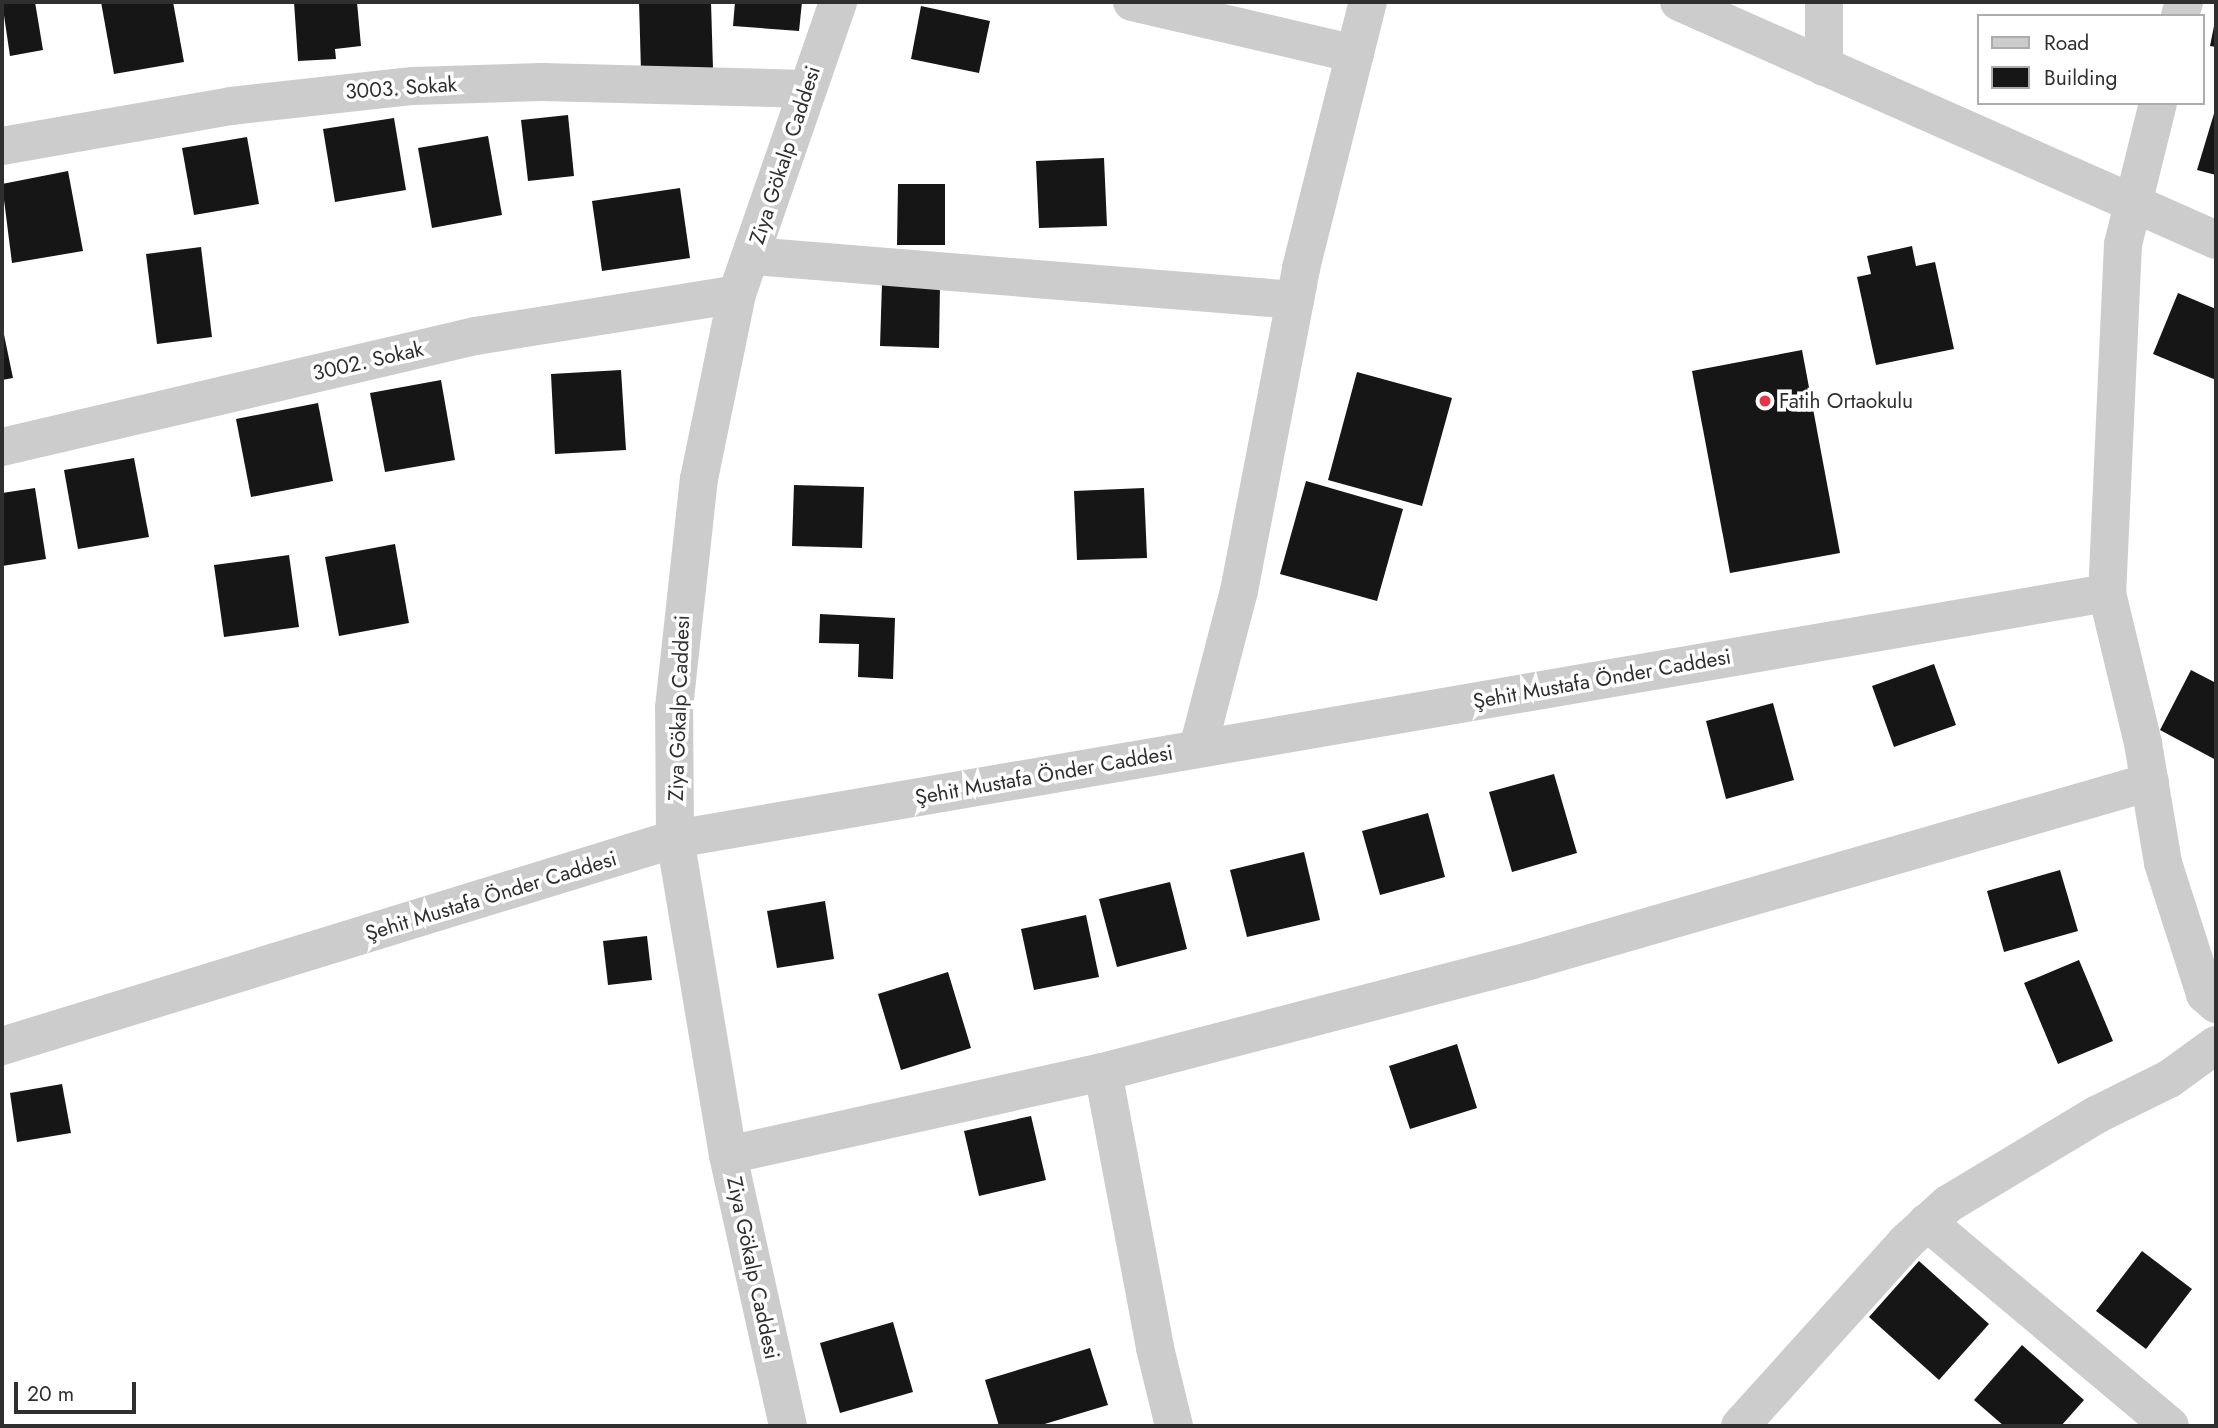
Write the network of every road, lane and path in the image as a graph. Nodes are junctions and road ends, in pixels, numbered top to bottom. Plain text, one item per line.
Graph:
1 (838, 2) edge
2 (1132, 2) edge
3 (1368, 2) edge
4 (1679, 2) edge
5 (1824, 2) edge
6 (1355, 54) junction
7 (1824, 67) junction
8 (805, 89) junction
9 (2158, 105) edge
10 (2, 146) edge
11 (2133, 205) junction
12 (2216, 240) edge
13 (753, 256) junction
14 (737, 295) junction
15 (1295, 300) junction
16 (2, 447) edge
17 (2107, 593) junction
18 (1198, 748) junction
19 (2150, 782) junction
20 (675, 839) junction
21 (2216, 1004) edge
22 (2216, 1045) edge
23 (2, 1046) edge
24 (1103, 1072) junction
25 (728, 1155) junction
26 (1927, 1222) junction
27 (788, 1426) edge
28 (1174, 1426) edge
29 (1740, 1426) edge
30 (2170, 1426) edge

1 - 8 street, Ziya Gökalp Caddesi
2 - 6 street
3 - 6 street
4 - 7 street
5 - 7 street
6 - 15 street
7 - 11 street
8 - 10 street, 3003. Sokak
8 - 13 street, Ziya Gökalp Caddesi
9 - 11 street
11 - 12 street
11 - 17 street
13 - 14 street, Ziya Gökalp Caddesi
13 - 15 street
14 - 16 street, 3002. Sokak
14 - 20 street, Ziya Gökalp Caddesi
15 - 18 street
17 - 18 street, Şehit Mustafa Önder Caddesi
17 - 19 street
18 - 20 street, Şehit Mustafa Önder Caddesi
19 - 21 street
19 - 24 street
20 - 23 street, Şehit Mustafa Önder Caddesi
20 - 25 street, Ziya Gökalp Caddesi
22 - 26 street
24 - 25 street
24 - 28 street
25 - 27 street, Ziya Gökalp Caddesi
26 - 29 street
26 - 30 street

